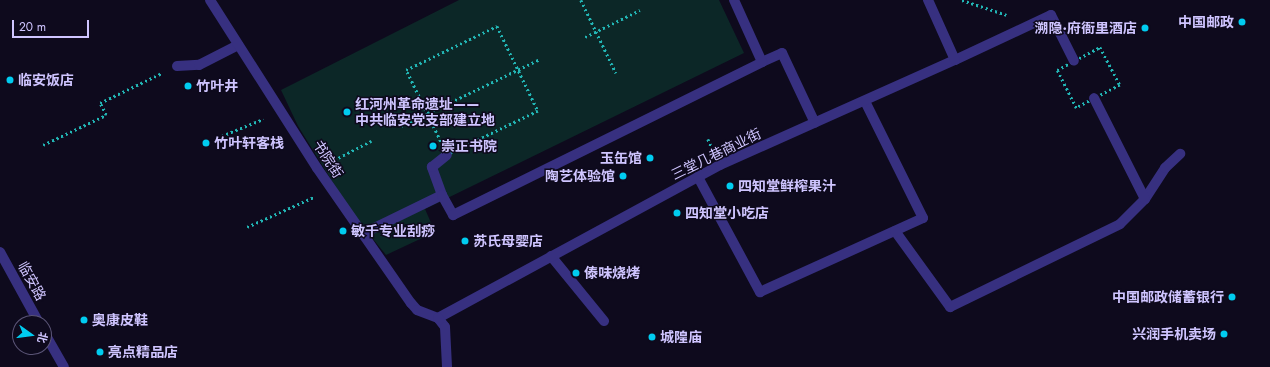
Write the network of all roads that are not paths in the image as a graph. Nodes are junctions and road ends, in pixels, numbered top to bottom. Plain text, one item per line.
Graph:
1 (210, 0) edge
2 (734, 0) edge
3 (928, 0) edge
4 (238, 45) junction
5 (955, 60) junction
6 (1074, 61) dead end
7 (762, 62) junction
8 (177, 66) road end
9 (1094, 98) dead end
10 (865, 101) junction
11 (815, 123) junction
12 (1180, 154) dead end
13 (447, 155) road end
14 (698, 177) junction
15 (442, 195) junction
16 (1146, 199) junction
17 (895, 231) junction
18 (362, 234) junction
19 (0, 252) edge
20 (550, 256) junction
21 (35, 315) edge
22 (438, 318) junction
23 (604, 321) dead end
24 (52, 346) edge
25 (64, 367) edge
26 (447, 367) edge

1 - 4 street, 书院街
2 - 7 street
3 - 5 street
4 - 8 street
4 - 18 street, 书院街
5 - 6 street, 三堂几巷商业街
5 - 10 street, 三堂几巷商业街
7 - 11 street
7 - 15 street
9 - 16 street
10 - 11 street, 三堂几巷商业街
10 - 17 street
11 - 14 street, 三堂几巷商业街
12 - 16 street
13 - 15 street
14 - 17 street
14 - 20 street, 三堂几巷商业街
15 - 18 street
16 - 17 street
18 - 22 street, 书院街
19 - 21 street, 临安路
20 - 22 street, 三堂几巷商业街
20 - 23 street
22 - 26 street
24 - 25 street

